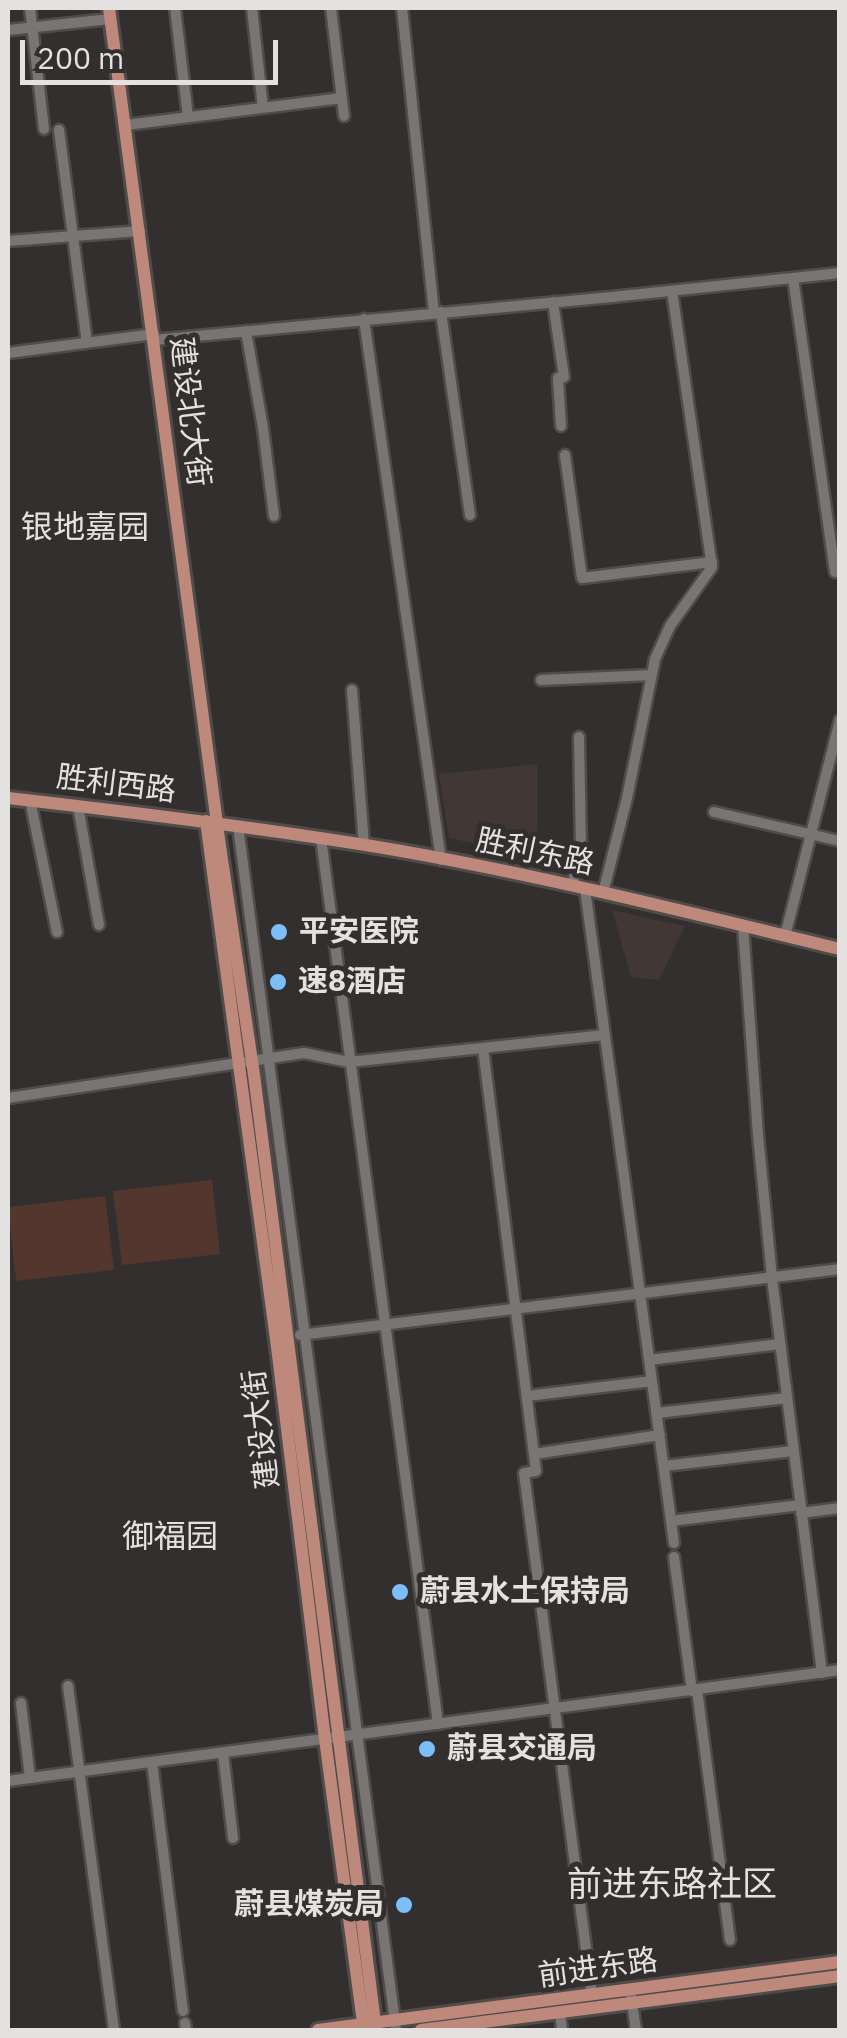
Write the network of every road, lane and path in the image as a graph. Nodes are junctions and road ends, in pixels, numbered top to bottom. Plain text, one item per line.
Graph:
1 (30, 8) edge
2 (175, 8) edge
3 (252, 8) edge
4 (332, 8) edge
5 (402, 8) edge
6 (109, 13) edge
7 (32, 28) junction
8 (8, 30) edge
9 (342, 98) junction
10 (263, 108) junction
11 (344, 116) dead end
12 (188, 117) junction
13 (126, 125) junction
14 (44, 129) dead end
15 (59, 130) dead end
16 (140, 232) junction
17 (73, 235) junction
18 (8, 241) edge
19 (840, 273) edge
20 (794, 278) junction
21 (672, 291) junction
22 (553, 302) junction
23 (438, 312) junction
24 (364, 319) junction
25 (246, 330) junction
26 (154, 337) junction
27 (87, 343) junction
28 (8, 353) edge
29 (560, 426) dead end
30 (565, 454) dead end
31 (470, 515) dead end
32 (274, 516) dead end
33 (712, 562) junction
34 (835, 572) dead end
35 (652, 675) junction
36 (541, 680) dead end
37 (352, 690) dead end
38 (840, 720) edge
39 (579, 736) dead end
40 (8, 798) edge
41 (30, 800) junction
42 (78, 806) junction
43 (714, 812) dead end
44 (212, 822) junction
45 (238, 826) junction
46 (810, 834) junction
47 (321, 838) junction
48 (840, 841) edge
49 (364, 845) junction
50 (441, 860) junction
51 (579, 887) junction
52 (603, 893) junction
53 (99, 924) dead end
54 (743, 926) junction
55 (56, 932) dead end
56 (785, 936) junction
57 (840, 949) edge
58 (605, 1036) junction
59 (483, 1048) junction
60 (267, 1058) junction
61 (245, 1061) junction
62 (350, 1062) junction
63 (8, 1098) edge
64 (840, 1269) edge
65 (772, 1278) junction
66 (640, 1294) junction
67 (516, 1310) junction
68 (386, 1325) junction
69 (303, 1334) junction
70 (282, 1338) junction
71 (780, 1344) junction
72 (649, 1360) junction
73 (652, 1381) junction
74 (527, 1396) junction
75 (787, 1398) junction
76 (656, 1413) junction
77 (660, 1435) junction
78 (794, 1451) junction
79 (534, 1454) junction
80 (664, 1466) junction
81 (840, 1508) edge
82 (801, 1509) junction
83 (671, 1520) junction
84 (674, 1543) dead end
85 (674, 1557) dead end
86 (840, 1670) edge
87 (822, 1673) junction
88 (68, 1686) dead end
89 (695, 1690) junction
90 (20, 1703) dead end
91 (555, 1709) junction
92 (438, 1724) junction
93 (356, 1735) junction
94 (331, 1739) junction
95 (224, 1753) junction
96 (152, 1762) junction
97 (80, 1772) junction
98 (30, 1778) junction
99 (8, 1781) edge
100 (233, 1838) dead end
101 (730, 1940) dead end
102 (840, 1962) edge
103 (840, 1976) edge
104 (592, 1994) junction
105 (631, 1996) junction
106 (560, 2013) junction
107 (185, 2022) edge
108 (395, 2026) edge
109 (369, 2027) edge
110 (114, 2030) edge
111 (318, 2030) edge
112 (421, 2030) edge
113 (562, 2030) edge
114 (636, 2030) edge

1 - 7 street
2 - 12 street
3 - 10 street
4 - 9 street
5 - 23 street
6 - 7 street
6 - 13 main road, 建设北大街
7 - 8 street
7 - 14 street
9 - 10 street
9 - 11 street
10 - 12 street
12 - 13 street
13 - 16 main road, 建设北大街
15 - 17 street
16 - 17 street
16 - 26 main road, 建设北大街
17 - 18 street
17 - 27 street
19 - 20 street
20 - 21 street
20 - 34 street
21 - 22 street
21 - 33 street
22 - 23 street
22 - 29 street
23 - 24 street
23 - 31 street
24 - 25 street
24 - 50 street
25 - 26 street
25 - 32 street
26 - 27 street
26 - 44 main road, 建设北大街
27 - 28 street
30 - 33 street
33 - 35 street
35 - 36 street
35 - 52 street
37 - 49 street
38 - 46 street
39 - 51 street
40 - 41 main road, 胜利西路
41 - 42 main road, 胜利西路
41 - 55 street
42 - 44 main road, 胜利西路
42 - 53 street
43 - 46 street
44 - 45 main road, 胜利东路
44 - 61 main road, 建设大街
45 - 47 main road, 胜利东路
45 - 60 street
46 - 48 street
46 - 56 street
47 - 49 main road, 胜利东路
47 - 62 street
49 - 50 main road, 胜利东路
50 - 51 main road, 胜利东路
51 - 52 main road, 胜利东路
51 - 58 street
52 - 54 main road, 胜利东路
54 - 56 main road, 胜利东路
54 - 65 street
56 - 57 main road, 胜利东路
58 - 59 street
58 - 66 street
59 - 62 street
59 - 67 street
60 - 61 street
60 - 62 street
60 - 69 street
61 - 63 street
61 - 70 main road, 建设大街
62 - 68 street
64 - 65 street
65 - 66 street
65 - 71 street
66 - 67 street
66 - 72 street
67 - 68 street
67 - 74 street
68 - 69 street
68 - 92 street
69 - 70 street
69 - 93 street
70 - 94 main road, 建设大街
71 - 72 street
71 - 75 street
72 - 73 street
73 - 74 street
73 - 76 street
74 - 79 street
75 - 76 street
75 - 78 street
76 - 77 street
77 - 79 street
77 - 80 street
78 - 80 street
78 - 82 street
79 - 91 street
80 - 83 street
81 - 82 street
82 - 83 street
82 - 87 street
83 - 84 street
85 - 89 street
86 - 87 street
87 - 89 street
88 - 97 street
89 - 91 street
89 - 101 street
90 - 98 street
91 - 92 street
91 - 104 street
92 - 93 street
93 - 94 street
93 - 108 street
94 - 95 street
94 - 109 main road, 建设大街
95 - 96 street
95 - 100 street
96 - 97 street
96 - 107 street
97 - 98 street
97 - 110 street
98 - 99 street
102 - 105 main road, 前进东路
103 - 105 main road, 前进东路
104 - 105 main road, 前进东路
104 - 108 main road, 前进东路
105 - 106 main road, 前进东路
105 - 114 street
106 - 112 main road, 前进东路
106 - 113 street
108 - 109 main road, 前进东路
109 - 111 main road, 前进东路

